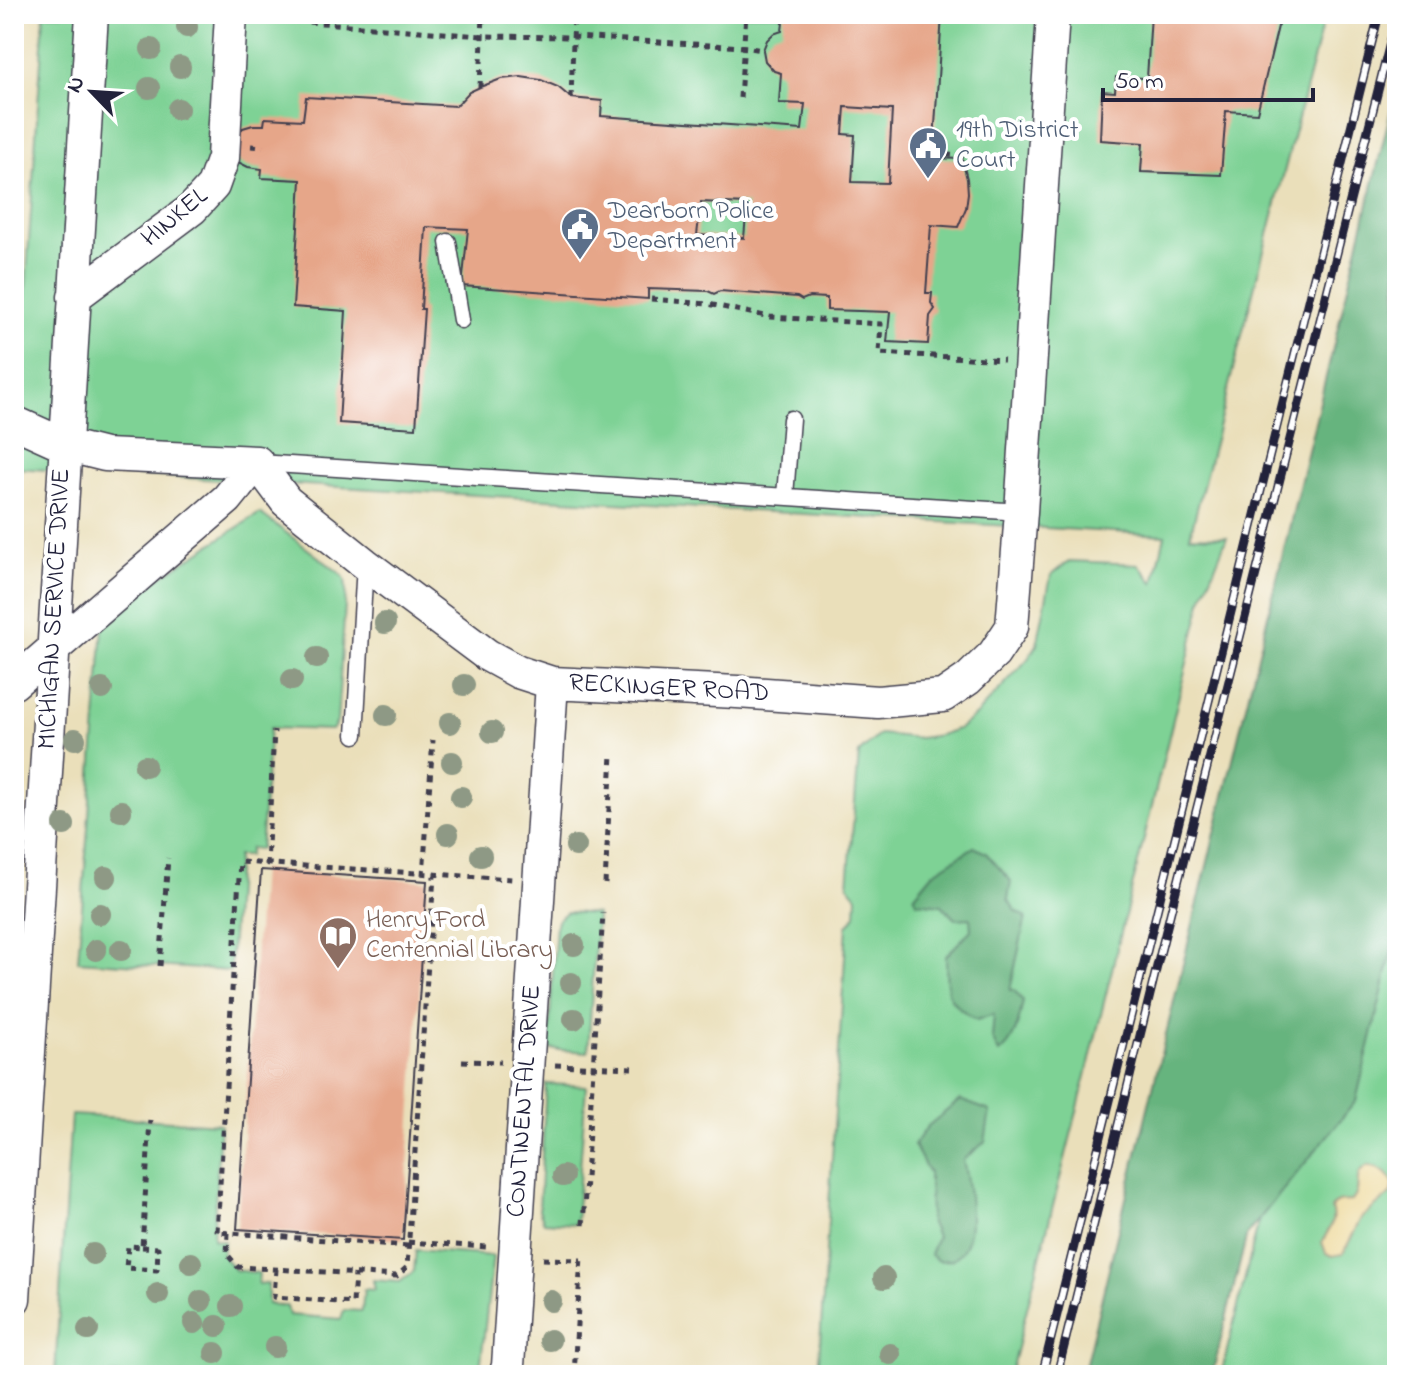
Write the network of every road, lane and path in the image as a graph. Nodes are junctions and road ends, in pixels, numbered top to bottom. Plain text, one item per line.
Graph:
1 (92, 14) edge
2 (483, 14) edge
3 (574, 14) edge
4 (746, 14) edge
5 (1053, 14) edge
6 (245, 16) edge
7 (481, 36) junction
8 (574, 37) junction
9 (744, 47) junction
10 (763, 50) dead end
11 (480, 87) dead end
12 (571, 98) dead end
13 (740, 98) dead end
14 (934, 154) dead end
15 (1021, 160) dead end
16 (448, 242) dead end
17 (74, 297) junction
18 (651, 299) dead end
19 (461, 320) dead end
20 (1009, 361) dead end
21 (791, 419) dead end
22 (14, 422) edge
23 (65, 445) junction
24 (257, 462) junction
25 (785, 496) junction
26 (1021, 512) junction
27 (365, 564) junction
28 (53, 648) junction
29 (14, 683) edge
30 (552, 683) junction
31 (274, 731) dead end
32 (355, 735) dead end
33 (433, 740) dead end
34 (612, 754) dead end
35 (168, 858) dead end
36 (267, 865) junction
37 (423, 875) junction
38 (434, 876) junction
39 (519, 880) dead end
40 (605, 884) dead end
41 (603, 913) dead end
42 (160, 966) dead end
43 (462, 1061) dead end
44 (505, 1062) dead end
45 (546, 1064) dead end
46 (594, 1067) junction
47 (632, 1068) dead end
48 (150, 1120) dead end
49 (583, 1225) dead end
50 (228, 1233) junction
51 (408, 1244) junction
52 (142, 1247) junction
53 (495, 1248) dead end
54 (536, 1258) dead end
55 (276, 1269) junction
56 (355, 1274) junction
57 (14, 1299) edge
58 (505, 1375) edge
59 (574, 1375) edge

1 - 17 street, MICHIGAN SERVICE DRIVE
2 - 7 path
3 - 8 path
4 - 9 path
5 - 26 street, RECKINGER ROAD
6 - 7 path
6 - 17 street, HINKEL
7 - 8 path
7 - 11 path
8 - 9 path
8 - 12 path
9 - 10 path
9 - 13 path
14 - 15 path
16 - 19 lane
17 - 23 street, MICHIGAN SERVICE DRIVE
18 - 20 path
21 - 25 lane
22 - 23 street
23 - 24 street
23 - 28 street, MICHIGAN SERVICE DRIVE
24 - 25 lane
24 - 27 street, RECKINGER ROAD
24 - 28 street
25 - 26 lane
26 - 30 street, RECKINGER ROAD
27 - 30 street, RECKINGER ROAD
27 - 32 lane
28 - 29 street
28 - 57 street, MICHIGAN SERVICE DRIVE
30 - 58 street, CONTINENTAL DRIVE
31 - 36 path
33 - 37 path
34 - 40 path
35 - 42 path
36 - 37 path
36 - 50 path
37 - 38 path
38 - 39 path
38 - 51 path
41 - 46 path
43 - 44 path
45 - 46 path
46 - 47 path
46 - 49 path
48 - 52 path
50 - 51 path
50 - 55 path
51 - 53 path
51 - 56 path
52 - 52 path
54 - 59 path
55 - 56 path
55 - 56 path

